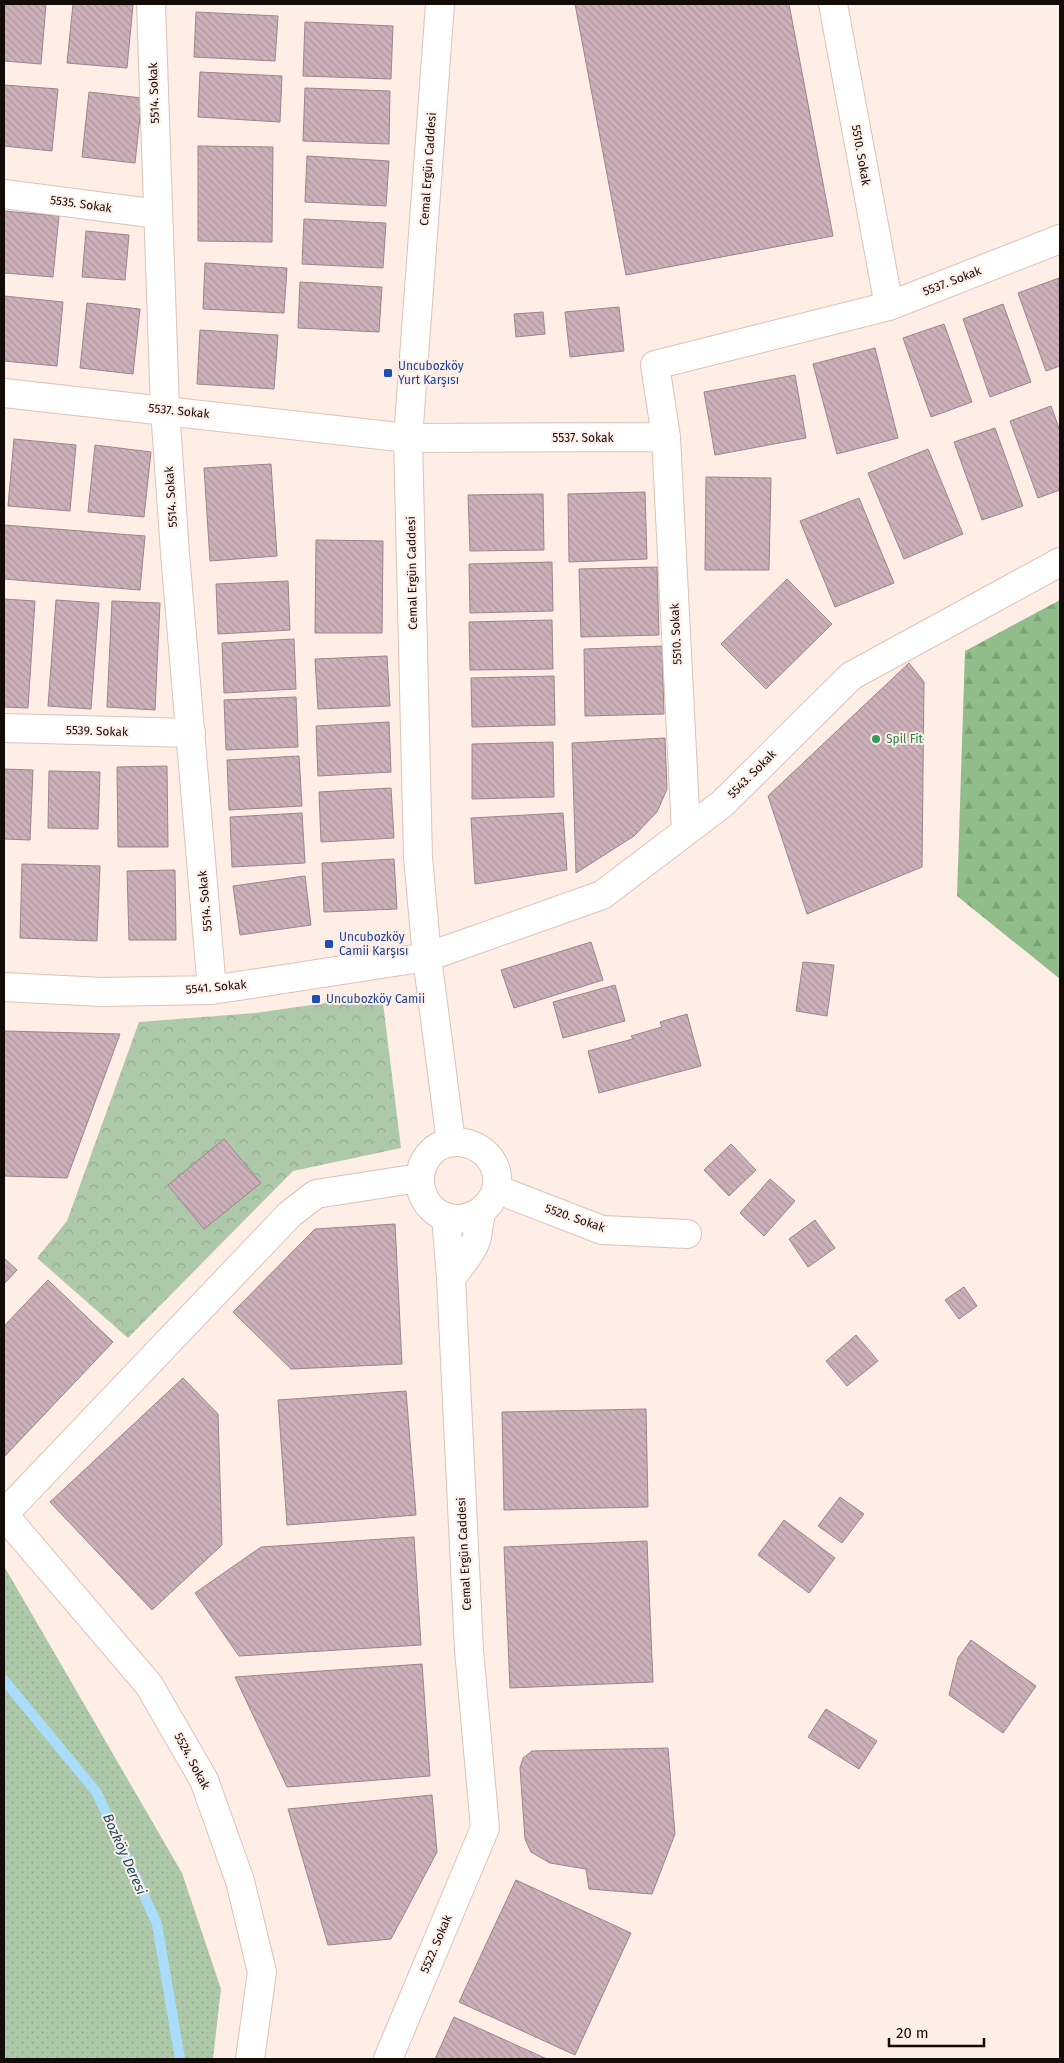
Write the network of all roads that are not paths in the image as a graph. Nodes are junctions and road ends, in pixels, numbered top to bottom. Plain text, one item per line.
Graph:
1 (151, 4) edge
2 (440, 4) edge
3 (833, 4) edge
4 (4, 194) edge
5 (158, 214) junction
6 (1060, 239) edge
7 (889, 306) junction
8 (4, 393) edge
9 (165, 410) junction
10 (666, 437) junction
11 (408, 438) junction
12 (1060, 562) edge
13 (4, 728) edge
14 (191, 733) junction
15 (686, 831) junction
16 (427, 957) junction
17 (4, 987) edge
18 (212, 990) junction
19 (451, 1142) junction
20 (419, 1178) junction
21 (489, 1200) junction
22 (446, 1217) junction
23 (687, 1234) dead end
24 (451, 1278) junction
25 (4, 1514) edge
26 (485, 1828) joint
27 (250, 2059) edge
28 (388, 2059) edge

1 - 5 street, 5514. Sokak
2 - 11 street, Cemal Ergün Caddesi
3 - 7 street, 5510. Sokak
4 - 5 street, 5535. Sokak
5 - 9 street, 5514. Sokak
6 - 7 street, 5537. Sokak
7 - 10 street, 5537. Sokak
8 - 9 street, 5537. Sokak
9 - 11 street, 5537. Sokak
9 - 14 street, 5514. Sokak
10 - 11 street, 5537. Sokak
10 - 15 street, 5510. Sokak
11 - 16 street, Cemal Ergün Caddesi
12 - 15 street, 5543. Sokak
13 - 14 street, 5539. Sokak
14 - 18 street, 5514. Sokak
15 - 16 street, 5543. Sokak
16 - 18 street, 5541. Sokak
16 - 19 street, Cemal Ergün Caddesi
17 - 18 street, 5541. Sokak
19 - 20 street
19 - 21 street
20 - 22 street
20 - 25 street
21 - 22 street
21 - 23 street, 5520. Sokak
21 - 24 street
22 - 24 street, Cemal Ergün Caddesi
24 - 26 street, Cemal Ergün Caddesi
25 - 27 street, 5524. Sokak
26 - 28 street, 5522. Sokak

